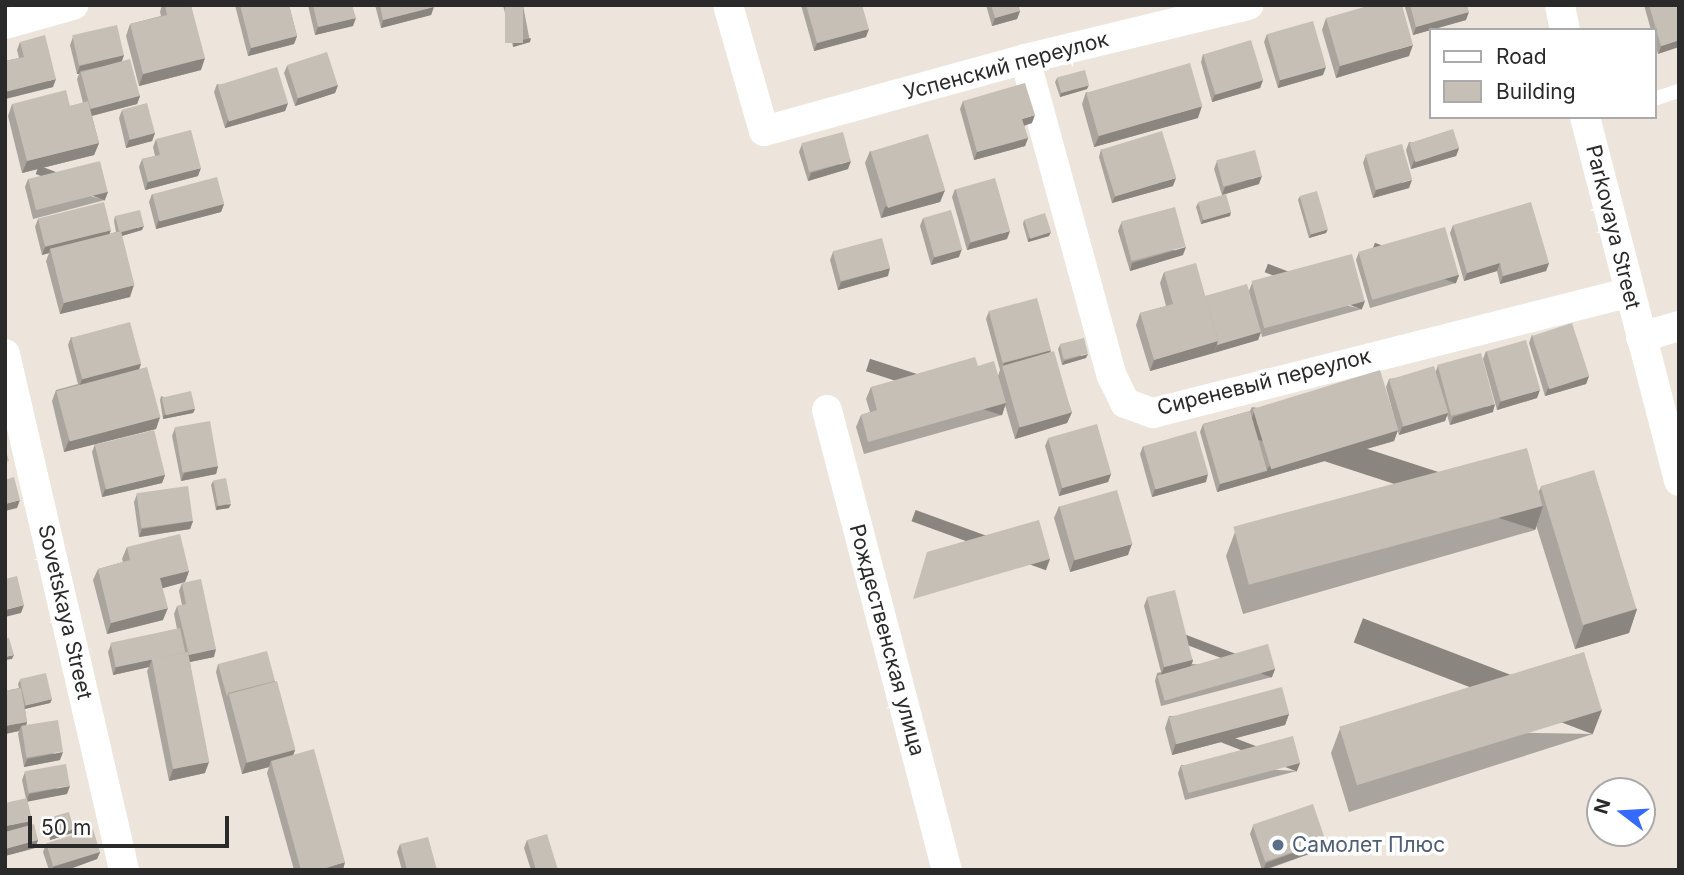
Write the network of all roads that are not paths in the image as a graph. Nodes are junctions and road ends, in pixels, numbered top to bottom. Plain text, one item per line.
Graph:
1 (73, 5) edge
2 (728, 5) edge
3 (1249, 5) edge
4 (1560, 5) edge
5 (5, 24) edge
6 (1565, 28) edge
7 (1025, 59) junction
8 (1679, 91) edge
9 (1656, 98) edge
10 (1588, 119) edge
11 (1630, 292) junction
12 (1679, 326) edge
13 (1642, 337) junction
14 (5, 354) edge
15 (827, 410) dead end
16 (1679, 481) edge
17 (124, 870) edge
18 (947, 870) edge

1 - 5 street
2 - 7 street, Успенский переулок
3 - 7 street, Успенский переулок
4 - 6 street
7 - 11 street, Сиреневый переулок
8 - 9 lane
10 - 11 street, Parkovaya Street
11 - 13 street, Parkovaya Street
12 - 13 street
13 - 16 street, Parkovaya Street
14 - 17 street, Sovetskaya Street
15 - 18 street, Рождественская улица

